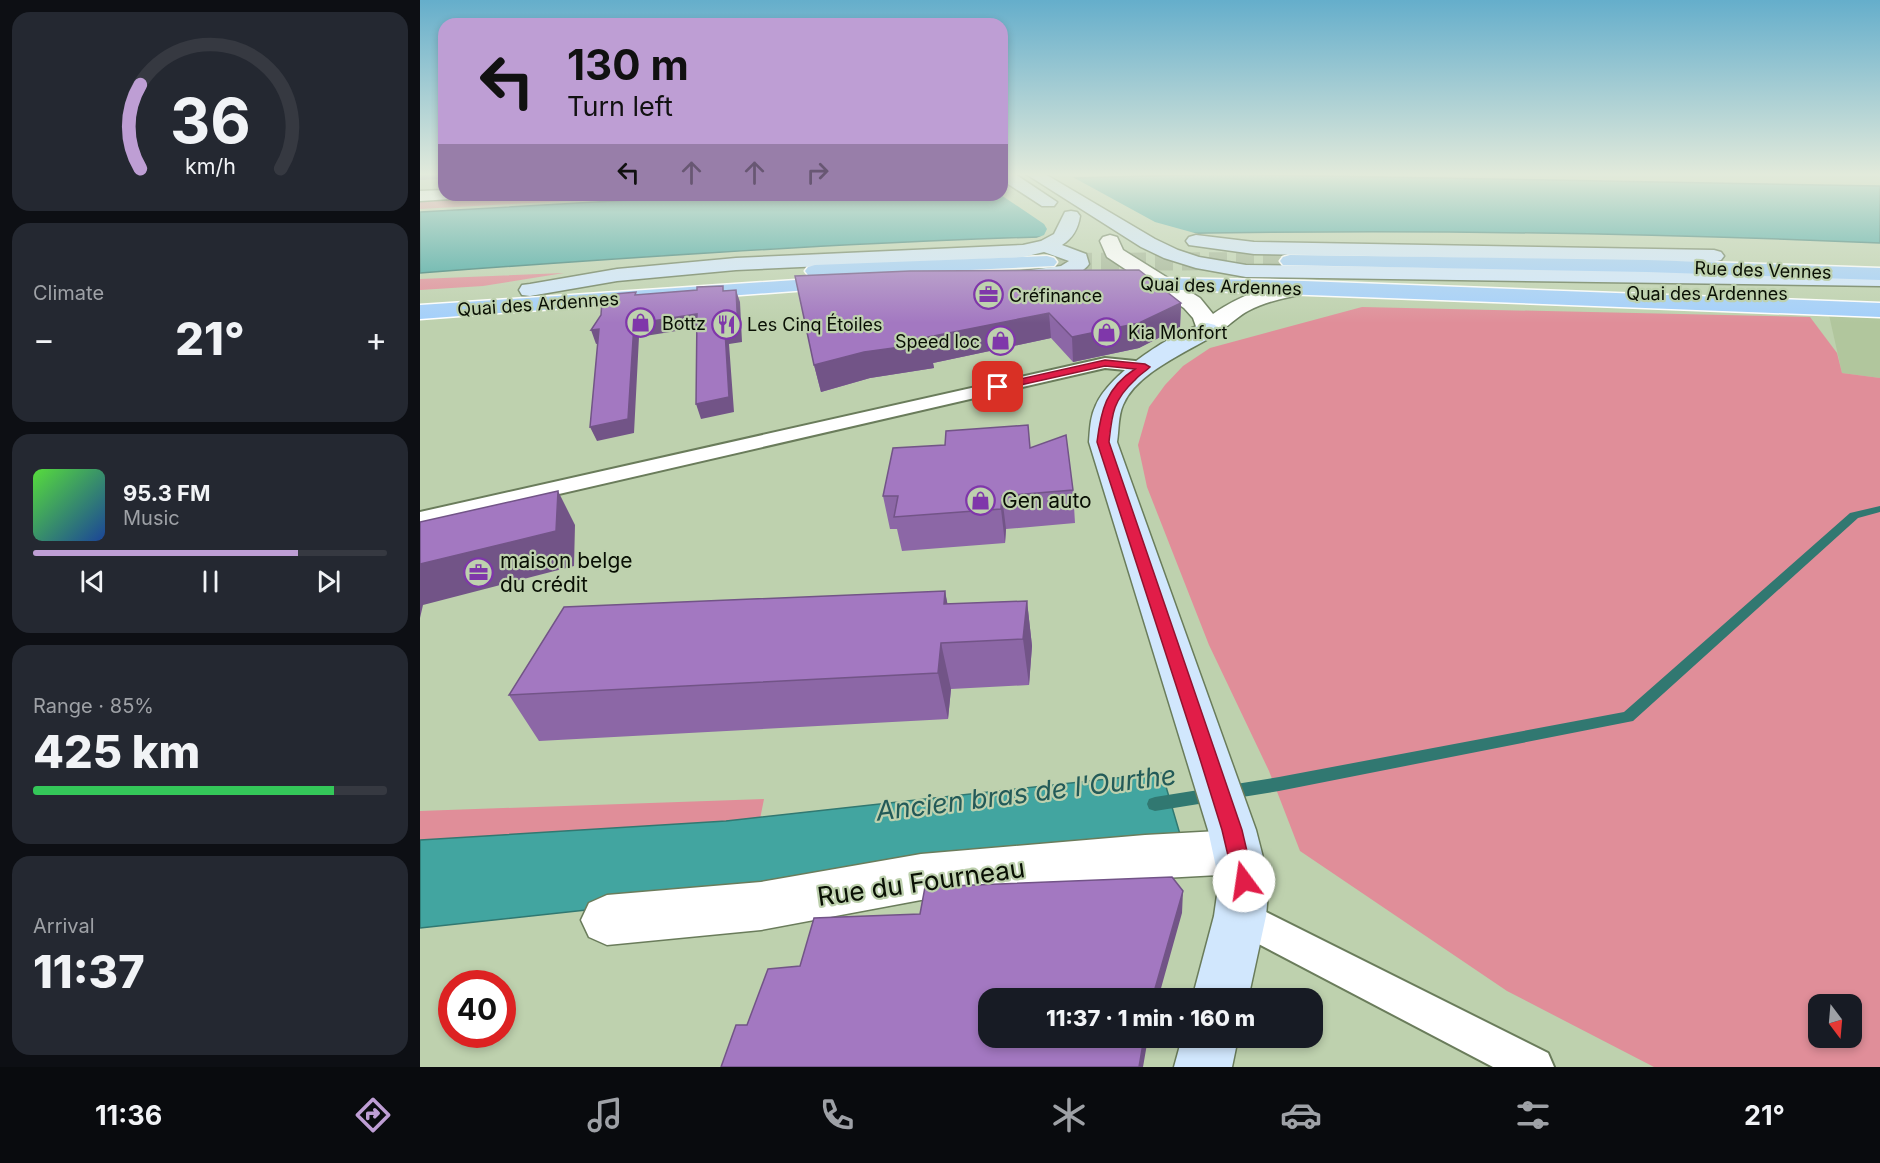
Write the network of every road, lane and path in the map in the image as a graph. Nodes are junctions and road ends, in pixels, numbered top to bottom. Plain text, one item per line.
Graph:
1 (1070, 224) edge
2 (1092, 224) edge
3 (1103, 224) edge
4 (1116, 233) junction
5 (1046, 254) junction
6 (1880, 260) edge
7 (1290, 261) tunnel mouth
8 (1880, 265) edge
9 (1647, 266) junction
10 (1880, 274) edge
11 (944, 279) junction
12 (1880, 280) edge
13 (1162, 284) junction
14 (1299, 288) junction
15 (1531, 295) junction
16 (1880, 295) edge
17 (420, 298) edge
18 (1880, 310) edge
19 (420, 312) edge
20 (1207, 330) junction
21 (1145, 367) junction
22 (420, 519) edge
23 (1234, 841) junction
24 (1240, 916) junction
25 (607, 920) dead end
26 (1223, 988) edge
27 (1208, 1048) edge
28 (1203, 1067) edge
29 (1534, 1067) edge

1 - 5 main road
2 - 4 main road
3 - 4 main road
4 - 6 main road, Quai des Ardennes
4 - 12 main road
4 - 13 street
4 - 14 main road
5 - 11 main road
5 - 17 main road, Quai des Ardennes
7 - 9 main road, Quai des Ardennes
8 - 9 main road, Quai des Ardennes
9 - 10 main road, Rue des Vennes
11 - 13 main road, Quai des Ardennes
11 - 19 main road, Quai des Ardennes
13 - 14 main road, Quai des Ardennes
13 - 20 street
14 - 15 main road, Quai des Ardennes
14 - 20 street
15 - 16 main road, Quai des Ardennes
15 - 18 main road, Rue des Vennes
20 - 21 main road
21 - 22 lane
21 - 23 main road
23 - 24 main road
23 - 25 street, Rue du Fourneau
24 - 26 main road
24 - 29 lane
27 - 28 main road

